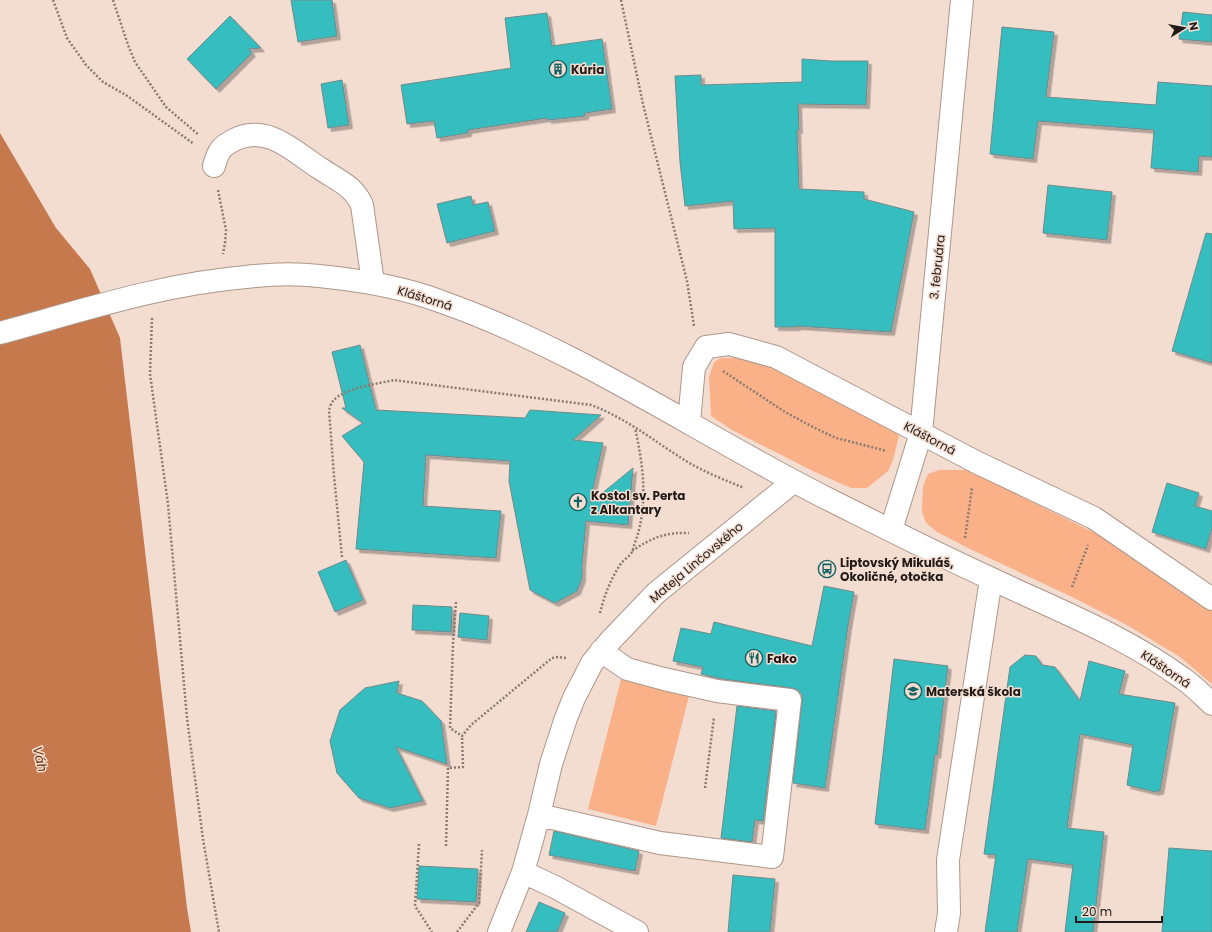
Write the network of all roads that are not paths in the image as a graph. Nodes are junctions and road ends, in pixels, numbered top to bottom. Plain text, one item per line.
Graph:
1 (962, 0) edge
2 (216, 160) road end
3 (373, 283) junction
4 (0, 332) edge
5 (689, 422) junction
6 (921, 433) junction
7 (793, 482) junction
8 (891, 530) junction
9 (991, 579) junction
10 (1212, 599) edge
11 (596, 657) junction
12 (1212, 704) edge
13 (539, 815) junction
14 (523, 872) junction
15 (499, 932) edge
16 (637, 932) edge
17 (946, 932) edge

1 - 6 street, 3. februára
2 - 3 street
3 - 4 street, Kláštorná
3 - 5 street, Kláštorná
5 - 6 street, Kláštorná
5 - 7 street, Kláštorná
6 - 8 street, 3. februára
6 - 10 street, Kláštorná
7 - 8 street, Kláštorná
7 - 11 street, Mateja Linčovského
8 - 9 street, Kláštorná
9 - 12 street, Kláštorná
9 - 17 street
11 - 13 street, Mateja Linčovského
11 - 13 street
13 - 14 street, Mateja Linčovského
14 - 15 street, Mateja Linčovského
14 - 16 street

